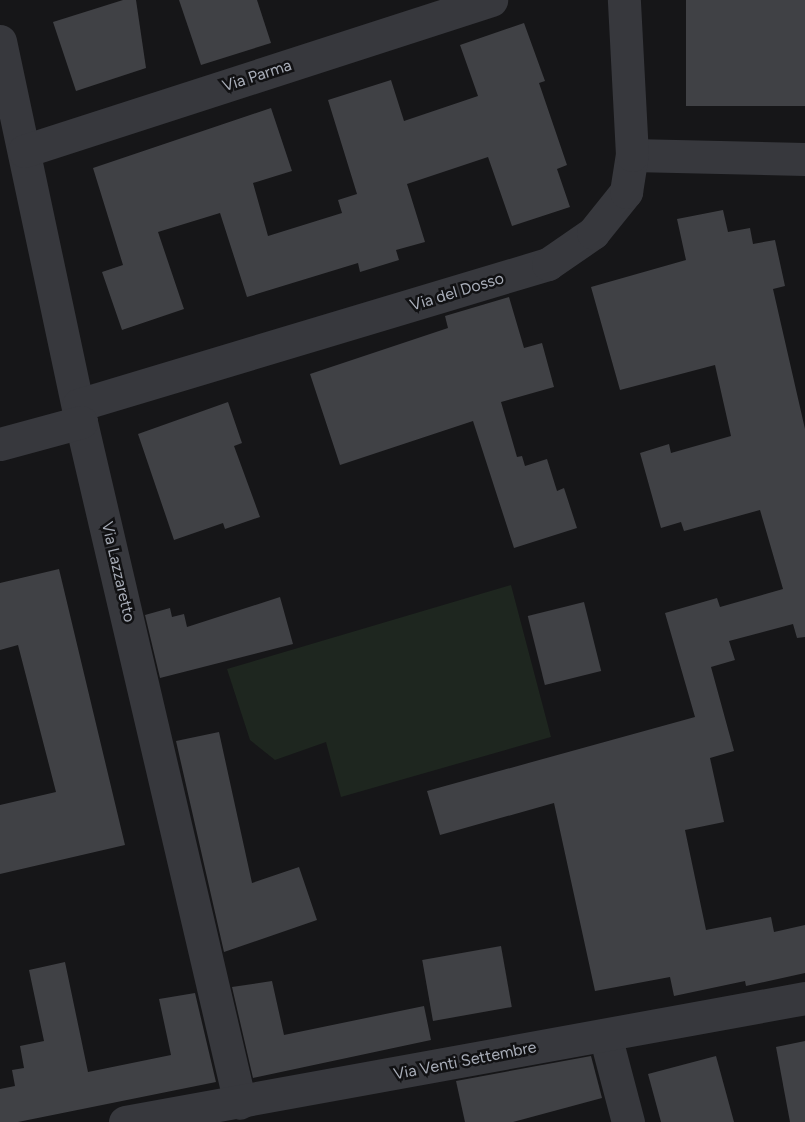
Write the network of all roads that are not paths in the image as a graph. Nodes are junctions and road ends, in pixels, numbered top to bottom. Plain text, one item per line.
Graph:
1 (491, 0) edge
2 (624, 0) edge
3 (0, 41) edge
4 (24, 151) junction
5 (632, 155) junction
6 (805, 159) edge
7 (80, 414) junction
8 (0, 444) edge
9 (805, 998) edge
10 (605, 1035) junction
11 (240, 1103) junction
12 (126, 1122) edge
13 (628, 1122) edge

1 - 4 street, Via Parma
2 - 5 street, Via del Dosso
3 - 4 street, Via Lazzaretto
4 - 7 street, Via Lazzaretto
5 - 6 street
5 - 7 street, Via del Dosso
7 - 8 street, Via del Dosso
7 - 11 street, Via Lazzaretto
9 - 10 street, Via Venti Settembre
10 - 11 street, Via Venti Settembre
10 - 13 street
11 - 12 street, Via Venti Settembre

